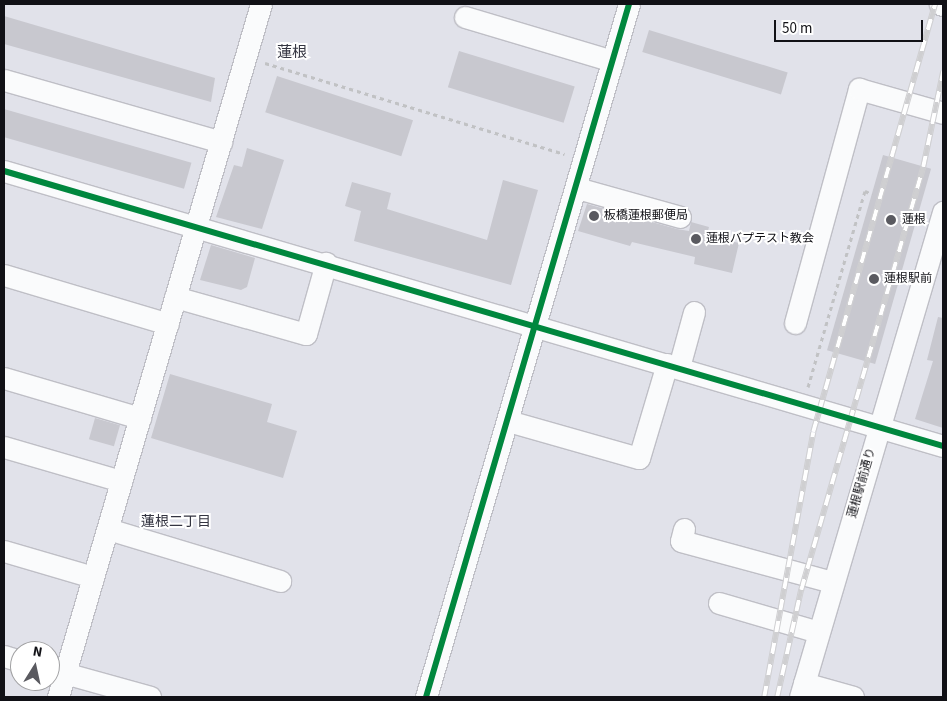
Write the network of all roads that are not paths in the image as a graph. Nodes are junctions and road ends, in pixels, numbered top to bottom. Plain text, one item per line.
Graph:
1 (261, 4) edge
2 (629, 4) edge
3 (465, 17) dead end
4 (613, 61) junction
5 (4, 80) edge
6 (943, 113) edge
7 (221, 142) junction
8 (4, 171) edge
9 (577, 188) junction
10 (943, 213) edge
11 (680, 218) dead end
12 (196, 227) junction
13 (326, 263) junction
14 (4, 275) edge
15 (176, 297) junction
16 (694, 312) dead end
17 (794, 323) dead end
18 (168, 324) junction
19 (536, 325) junction
20 (673, 366) junction
21 (4, 378) edge
22 (140, 418) junction
23 (508, 421) junction
24 (878, 427) junction
25 (943, 446) edge
26 (4, 447) edge
27 (121, 481) junction
28 (108, 529) junction
29 (684, 529) dead end
30 (4, 550) edge
31 (94, 577) junction
32 (280, 581) dead end
33 (832, 582) junction
34 (719, 603) dead end
35 (818, 632) junction
36 (60, 666) edge
37 (60, 672) edge
38 (802, 690) edge
39 (150, 697) edge
40 (426, 697) edge
41 (852, 697) edge

1 - 7 street
2 - 4 street
3 - 4 street
4 - 9 street
5 - 7 street
6 - 17 street
7 - 12 street
8 - 12 street
9 - 11 street
9 - 19 street
10 - 24 street, 蓮根駅前通り
12 - 13 street
12 - 15 street
13 - 15 street
13 - 19 street
14 - 18 street
15 - 18 street
16 - 20 street
18 - 22 street
19 - 20 street
19 - 23 street
20 - 23 street
20 - 24 street
21 - 22 street
22 - 27 street
23 - 40 street
24 - 25 street
24 - 33 street, 蓮根駅前通り
26 - 27 street
27 - 28 street
28 - 31 street
28 - 32 street
29 - 33 street
30 - 31 street
31 - 36 street
33 - 35 street, 蓮根駅前通り
34 - 35 street
35 - 38 street, 蓮根駅前通り
37 - 39 street
38 - 41 street

